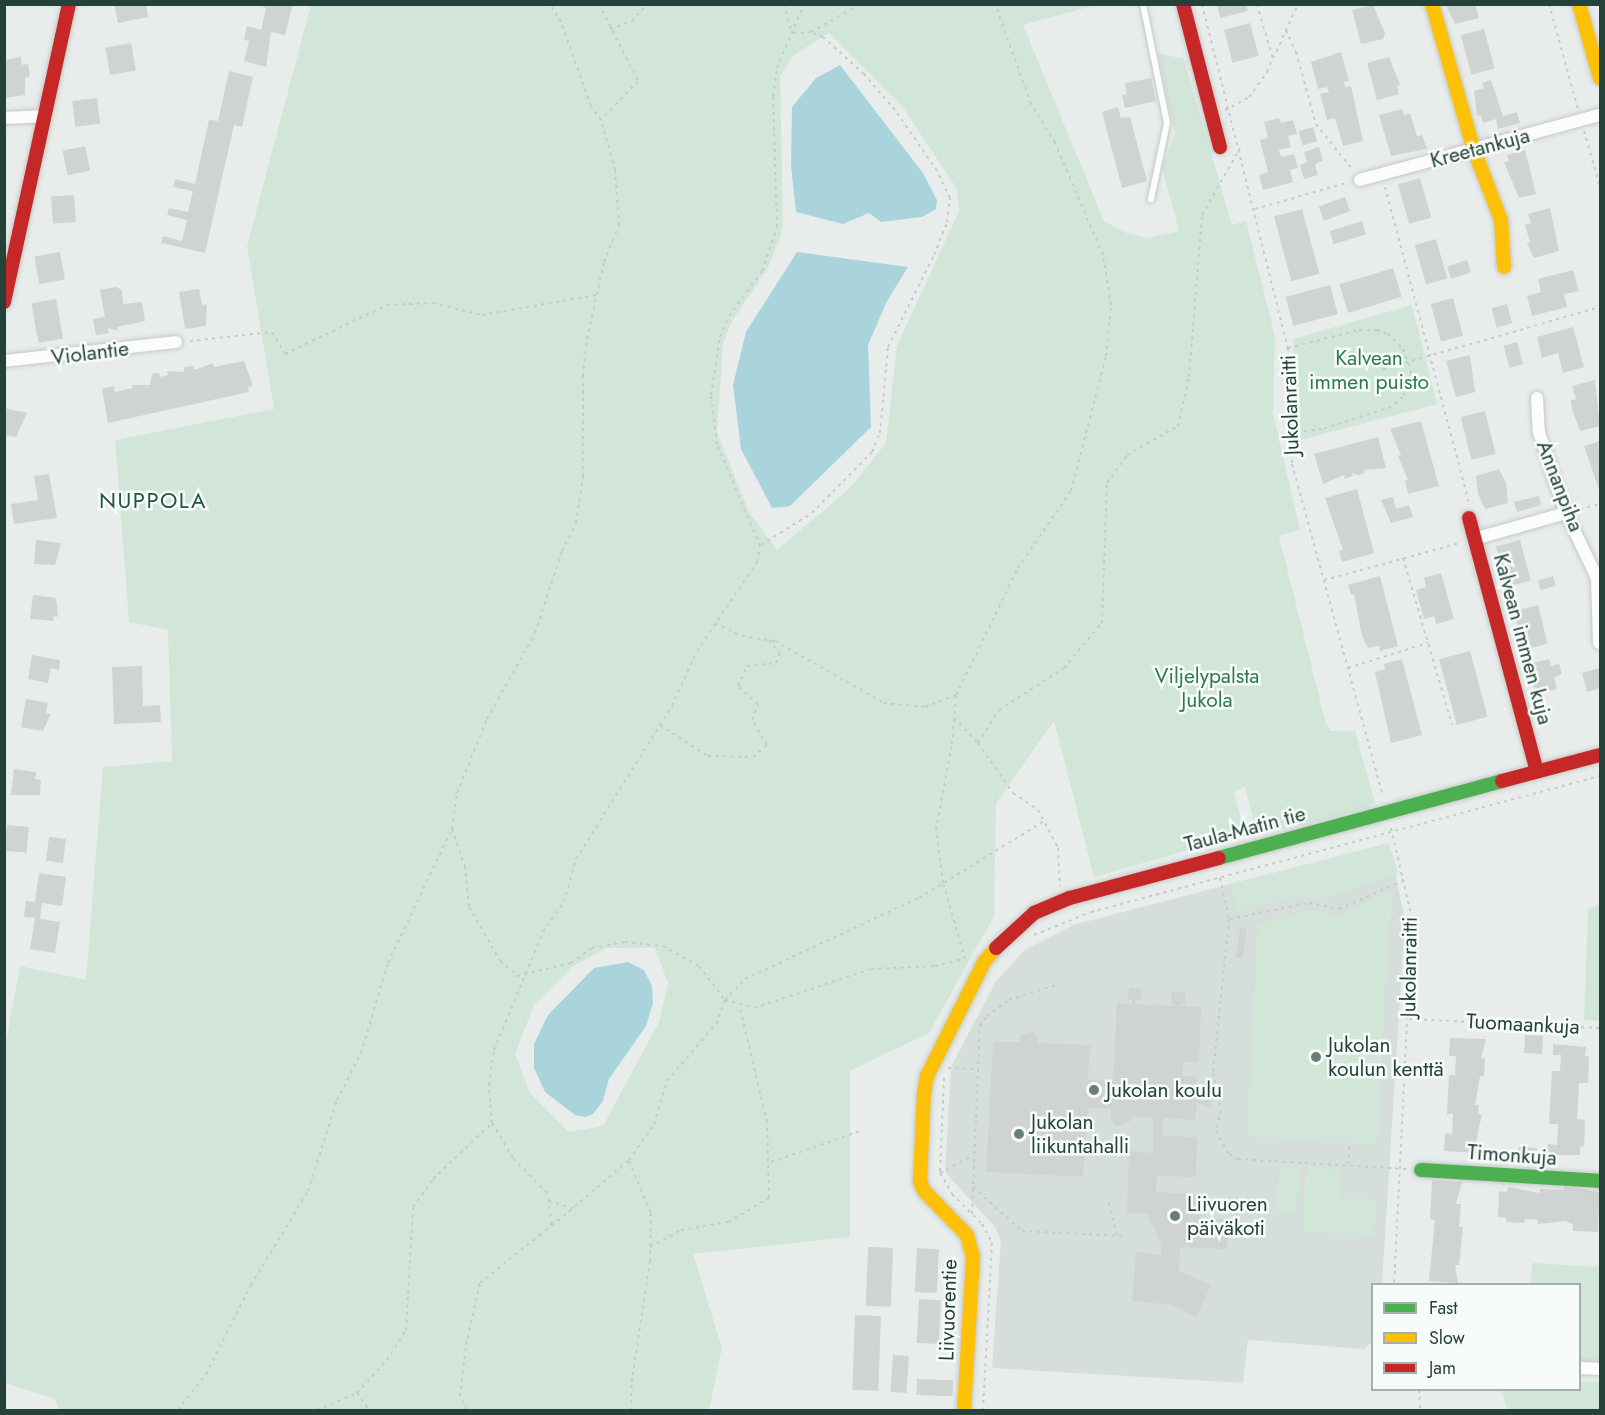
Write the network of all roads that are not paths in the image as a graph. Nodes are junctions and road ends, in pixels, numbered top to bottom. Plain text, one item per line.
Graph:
1 (69, 4) edge
2 (1143, 4) edge
3 (1183, 4) edge
4 (1432, 4) edge
5 (1579, 4) edge
6 (1600, 78) edge
7 (1600, 115) edge
8 (46, 116) junction
9 (4, 118) edge
10 (1220, 147) dead end
11 (1474, 150) junction
12 (1360, 180) road end
13 (1151, 199) dead end
14 (1504, 267) dead end
15 (4, 302) edge
16 (176, 342) road end
17 (4, 361) edge
18 (1537, 398) dead end
19 (1566, 513) junction
20 (1469, 518) road end
21 (1474, 538) junction
22 (1599, 643) edge
23 (1600, 755) edge
24 (1537, 771) junction
25 (956, 1021) joint
26 (1421, 1170) dead end
27 (1600, 1181) edge
28 (1581, 1368) edge
29 (1600, 1369) edge
30 (964, 1410) edge

1 - 8 street
2 - 13 lane
3 - 10 street
4 - 11 street
5 - 6 street
7 - 11 street, Kreetankuja
8 - 9 street
8 - 15 street
11 - 12 street, Kreetankuja
11 - 14 street
16 - 17 street, Violantie
18 - 19 street, Annanpiha
19 - 21 street
19 - 22 street, Annanpiha
20 - 21 street, Kalvean immen kuja
21 - 24 street, Kalvean immen kuja
23 - 24 street, Taula-Matin tie
24 - 25 street, Taula-Matin tie
25 - 30 street, Liivuorentie
26 - 27 street, Timonkuja
28 - 29 street

